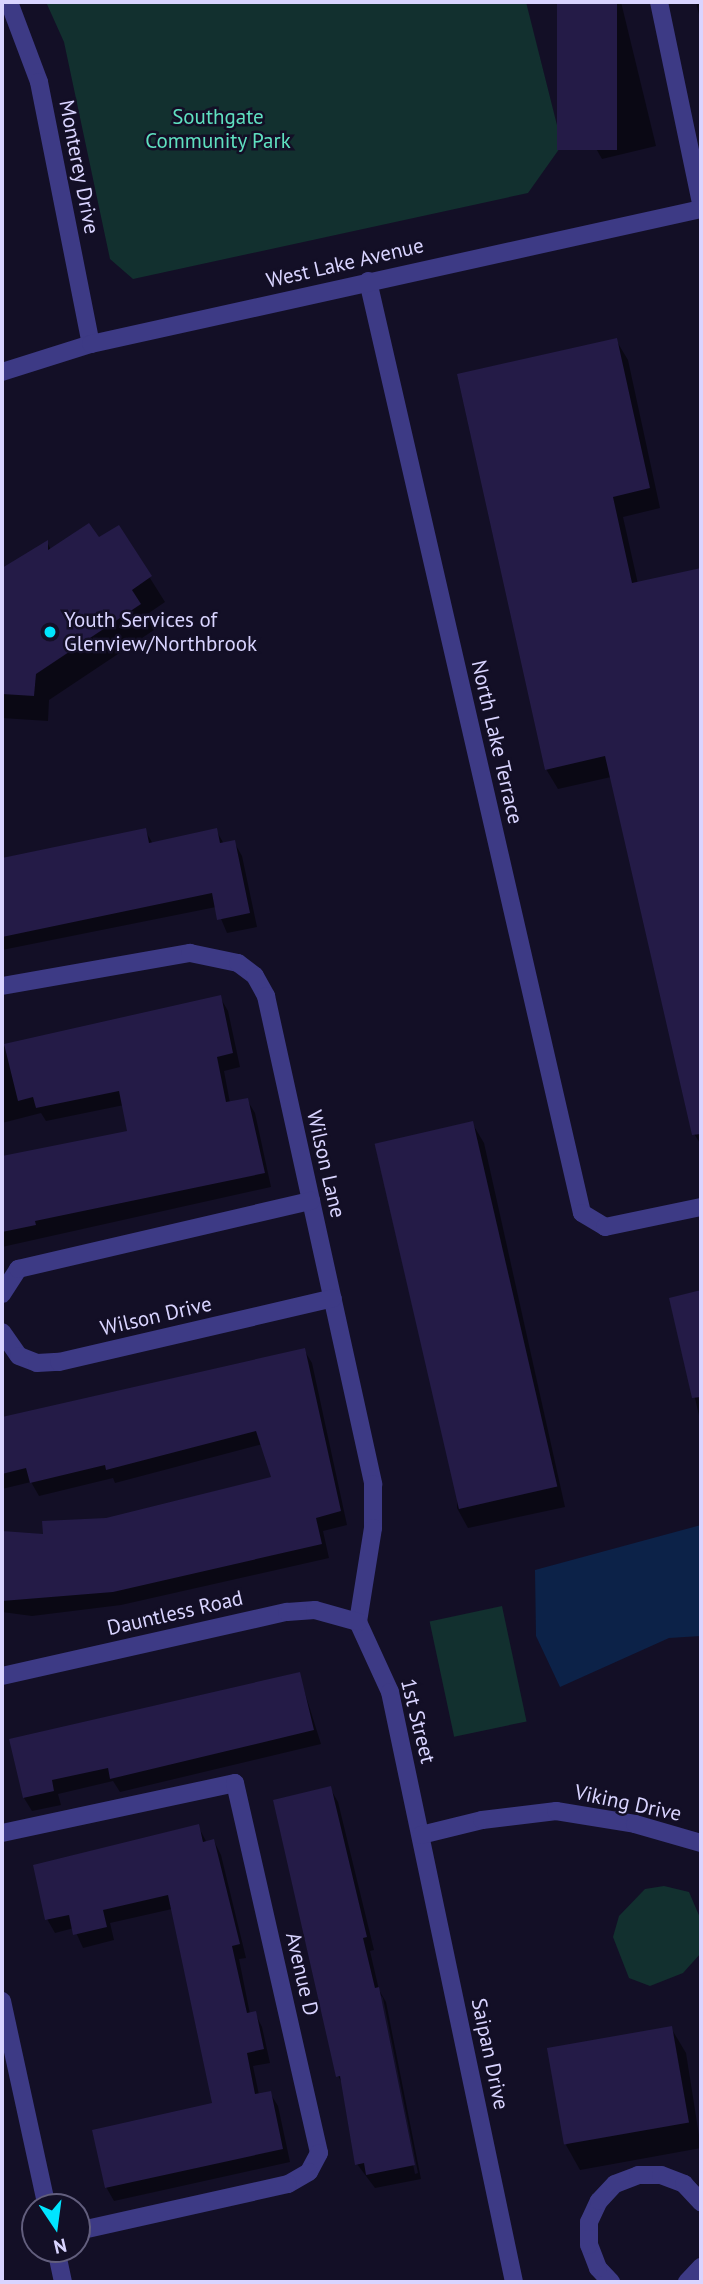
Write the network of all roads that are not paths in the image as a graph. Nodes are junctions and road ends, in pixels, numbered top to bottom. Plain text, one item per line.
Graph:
1 (9, 2) edge
2 (659, 2) edge
3 (701, 203) edge
4 (701, 209) edge
5 (368, 281) junction
6 (91, 344) junction
7 (2, 372) edge
8 (2, 986) edge
9 (311, 1201) junction
10 (701, 1207) edge
11 (2, 1294) edge
12 (333, 1298) junction
13 (2, 1332) edge
14 (358, 1622) junction
15 (2, 1676) edge
16 (2, 1833) edge
17 (421, 1835) junction
18 (701, 1843) edge
19 (2, 2001) edge
20 (44, 2193) edge
21 (701, 2202) edge
22 (91, 2228) edge
23 (59, 2263) edge
24 (701, 2267) edge
25 (63, 2282) edge
26 (514, 2282) edge
27 (611, 2282) edge
28 (687, 2282) edge

1 - 6 street, Monterey Drive
2 - 3 street
4 - 5 street, West Lake Avenue
5 - 6 street, West Lake Avenue
5 - 10 street, North Lake Terrace
6 - 7 street, West Lake Avenue
8 - 9 street, Wilson Lane
9 - 11 street
9 - 12 street, Wilson Lane
12 - 13 street, Wilson Drive
12 - 14 street, Wilson Lane
14 - 15 street, Dauntless Road
14 - 17 street, 1st Street
16 - 22 street, Avenue D
17 - 18 street, Viking Drive
17 - 26 street, Saipan Drive
19 - 20 street
21 - 27 street
23 - 25 street
24 - 28 street

